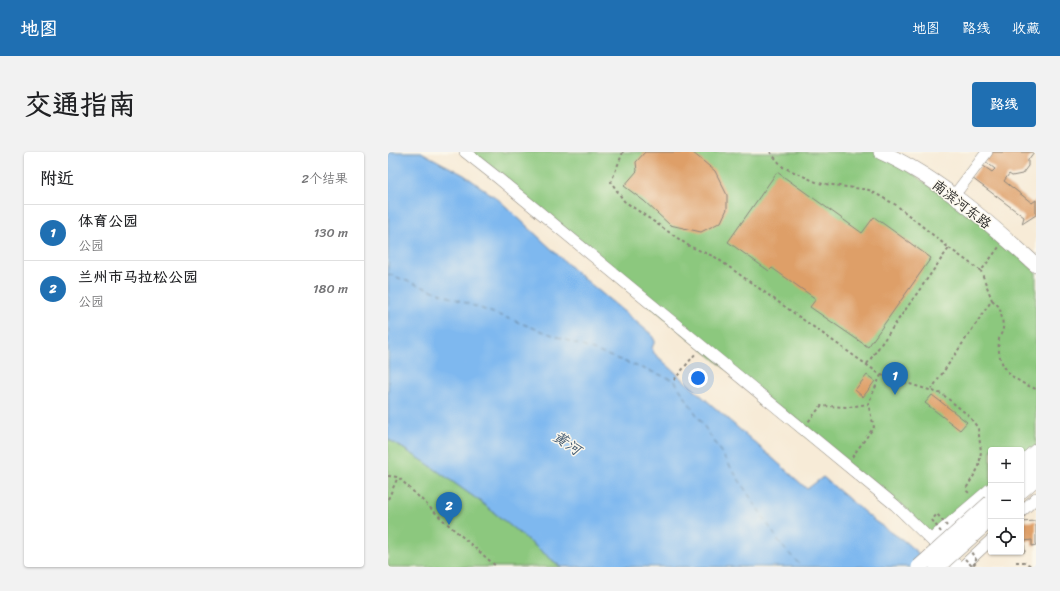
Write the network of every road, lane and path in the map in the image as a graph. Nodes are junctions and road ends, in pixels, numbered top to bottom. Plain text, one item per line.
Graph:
1 (465, 152) edge
2 (623, 152) edge
3 (770, 152) edge
4 (881, 152) edge
5 (902, 152) edge
6 (986, 152) edge
7 (960, 189) junction
8 (1006, 239) junction
9 (949, 248) junction
10 (1036, 253) edge
11 (1036, 265) edge
12 (981, 271) junction
13 (992, 300) junction
14 (702, 346) junction
15 (867, 364) junction
16 (881, 375) junction
17 (674, 380) dead end
18 (1036, 389) edge
19 (930, 391) junction
20 (868, 404) junction
21 (803, 429) junction
22 (1036, 449) edge
23 (1024, 459) edge
24 (1036, 461) edge
25 (846, 465) junction
26 (1024, 471) edge
27 (388, 476) edge
28 (398, 477) junction
29 (1036, 478) edge
30 (1024, 488) edge
31 (988, 491) edge
32 (972, 497) dead end
33 (1036, 498) edge
34 (388, 499) edge
35 (988, 505) edge
36 (1024, 509) edge
37 (990, 519) edge
38 (953, 523) dead end
39 (942, 533) dead end
40 (988, 543) edge
41 (1016, 562) dead end
42 (964, 566) edge
43 (497, 567) edge
44 (918, 567) edge
45 (937, 567) edge
46 (1033, 567) edge

1 - 14 street
2 - 15 path
3 - 9 path
4 - 8 main road, 南滨河东路
5 - 7 main road, 南滨河东路
6 - 7 street
7 - 10 main road, 南滨河东路
8 - 11 main road, 南滨河东路
8 - 12 path
9 - 12 path
9 - 15 path
12 - 13 path
13 - 18 path
13 - 19 path
14 - 17 path
14 - 21 street
15 - 16 path
16 - 19 path
16 - 20 path
19 - 32 path
20 - 21 path
20 - 25 path
21 - 25 street
22 - 23 street
24 - 26 main road
25 - 42 street
27 - 28 path
28 - 34 path
28 - 43 path
29 - 30 main road
31 - 42 street
33 - 36 street
35 - 44 main road, bridge
37 - 45 main road, bridge
38 - 39 path, bridge
40 - 42 street
41 - 46 path

